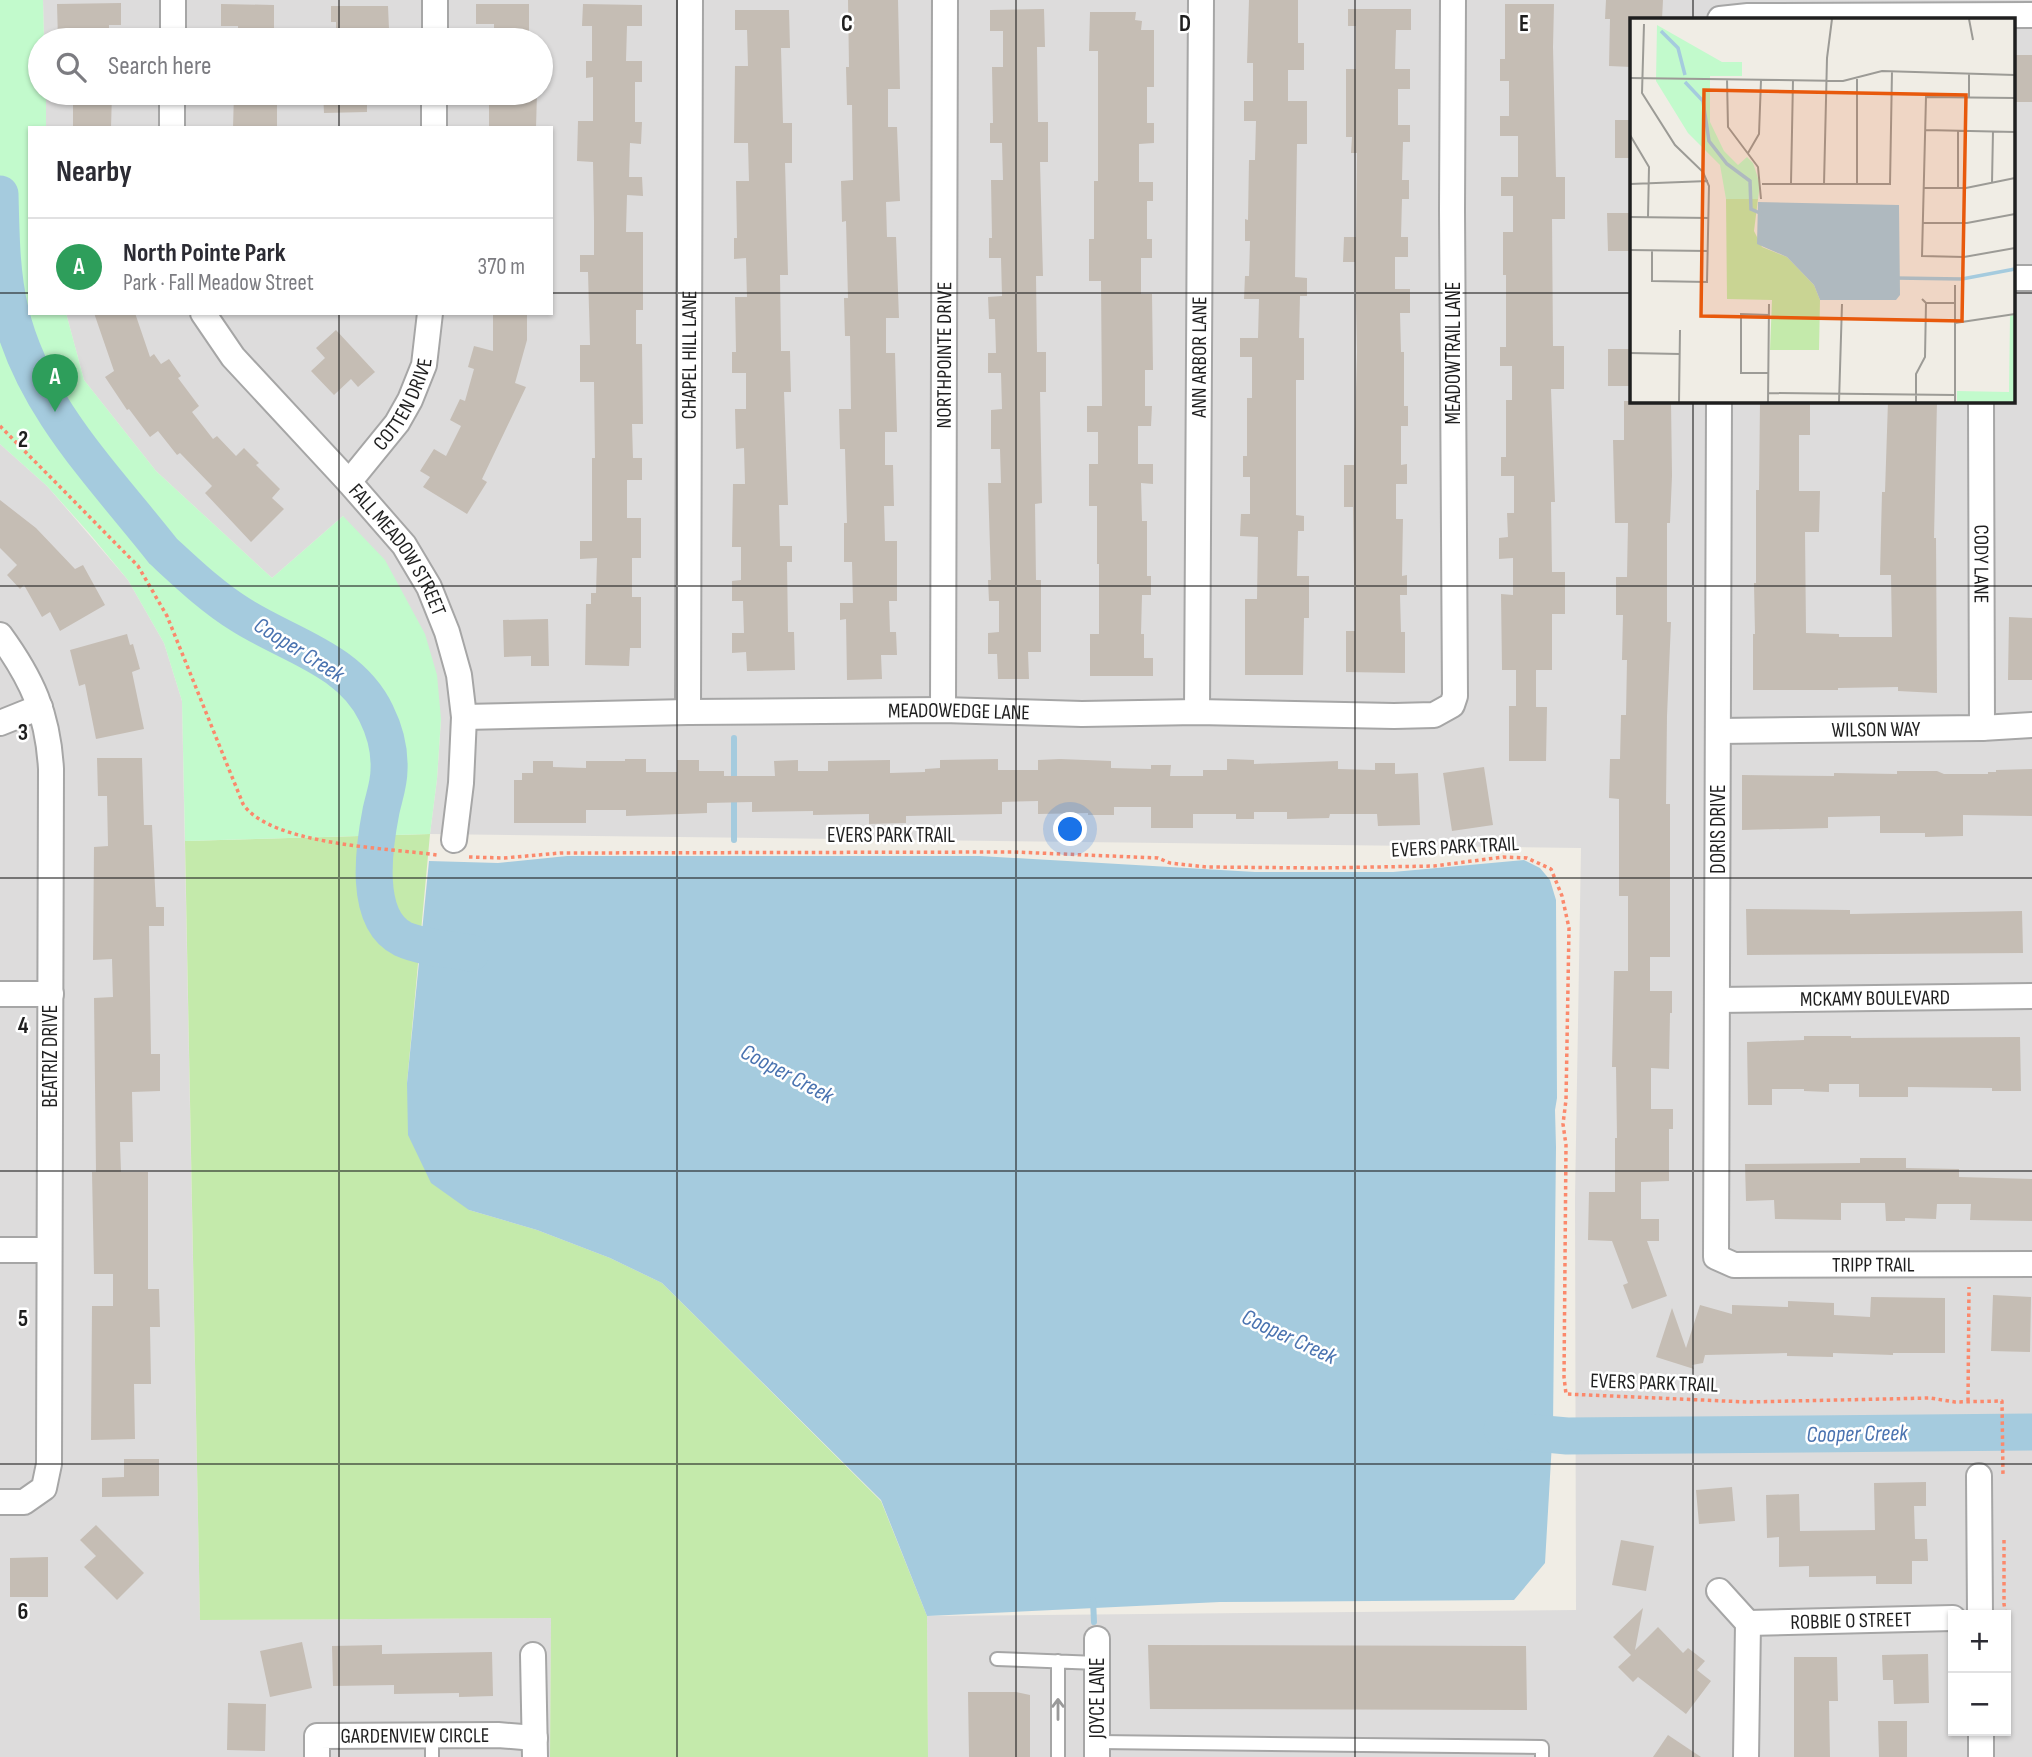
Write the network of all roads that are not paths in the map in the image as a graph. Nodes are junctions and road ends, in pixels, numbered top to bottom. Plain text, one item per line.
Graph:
1 (173, 0) edge
2 (435, 0) edge
3 (690, 0) edge
4 (945, 0) edge
5 (1201, 0) edge
6 (1454, 0) edge
7 (2032, 15) edge
8 (1729, 18) edge
9 (173, 28) edge
10 (435, 28) edge
11 (172, 105) edge
12 (434, 105) edge
13 (172, 126) edge
14 (434, 126) edge
15 (2014, 278) edge
16 (2032, 278) edge
17 (204, 315) edge
18 (430, 315) edge
19 (1719, 402) edge
20 (1980, 402) edge
21 (349, 482) junction
22 (0, 635) edge
23 (1452, 705) joint
24 (40, 707) junction
25 (943, 710) junction
26 (688, 712) junction
27 (1197, 712) junction
28 (464, 717) junction
29 (0, 723) edge
30 (2032, 725) edge
31 (1982, 728) junction
32 (1718, 731) junction
33 (452, 851) road end
34 (0, 994) edge
35 (51, 994) junction
36 (2032, 996) edge
37 (1717, 1000) junction
38 (0, 1250) edge
39 (49, 1250) junction
40 (1716, 1257) joint
41 (2032, 1264) edge
42 (1979, 1476) dead end
43 (0, 1502) edge
44 (1719, 1591) dead end
45 (1980, 1610) edge
46 (1948, 1618) edge
47 (1748, 1623) junction
48 (1097, 1651) joint
49 (533, 1655) dead end
50 (997, 1659) dead end
51 (1058, 1661) junction
52 (1981, 1736) edge
53 (432, 1746) edge
54 (535, 1748) edge
55 (1098, 1750) edge
56 (1399, 1751) edge
57 (1542, 1752) edge
58 (317, 1757) edge
59 (1058, 1757) edge
60 (1746, 1757) edge
61 (1981, 1757) edge

1 - 9 street
2 - 10 street
3 - 26 street, CHAPEL HILL LANE
4 - 25 street, NORTHPOINTE DRIVE
5 - 27 street, ANN ARBOR LANE
6 - 23 street, MEADOWTRAIL LANE
7 - 8 street
11 - 13 street
12 - 14 street
15 - 16 street
17 - 21 street, FALL MEADOW STREET
18 - 21 street, COTTEN DRIVE
19 - 32 street, DORIS DRIVE
20 - 31 street, CODY LANE
21 - 28 street, FALL MEADOW STREET
22 - 24 street, BEATRIZ DRIVE
23 - 27 street, MEADOWEDGE LANE
24 - 29 street
24 - 35 street, BEATRIZ DRIVE
25 - 26 street, MEADOWEDGE LANE
25 - 27 street, MEADOWEDGE LANE
26 - 28 street, MEADOWEDGE LANE
28 - 33 street, FALL MEADOW STREET
30 - 31 street, WILSON WAY
31 - 32 street, WILSON WAY
32 - 37 street, DORIS DRIVE
34 - 35 street
35 - 39 street, BEATRIZ DRIVE
36 - 37 street, MCKAMY BOULEVARD
37 - 40 street, DORIS DRIVE
38 - 39 street
39 - 43 street, BEATRIZ DRIVE
40 - 41 street, TRIPP TRAIL
42 - 45 street
44 - 47 street
46 - 47 street, ROBBIE O STREET
47 - 60 street
48 - 51 lane
48 - 55 street, JOYCE LANE
49 - 54 street
50 - 51 lane
59 -> 51 lane
52 - 61 street
53 - 54 street, GARDENVIEW CIRCLE
53 - 58 street, GARDENVIEW CIRCLE
55 - 56 lane
56 - 57 lane

